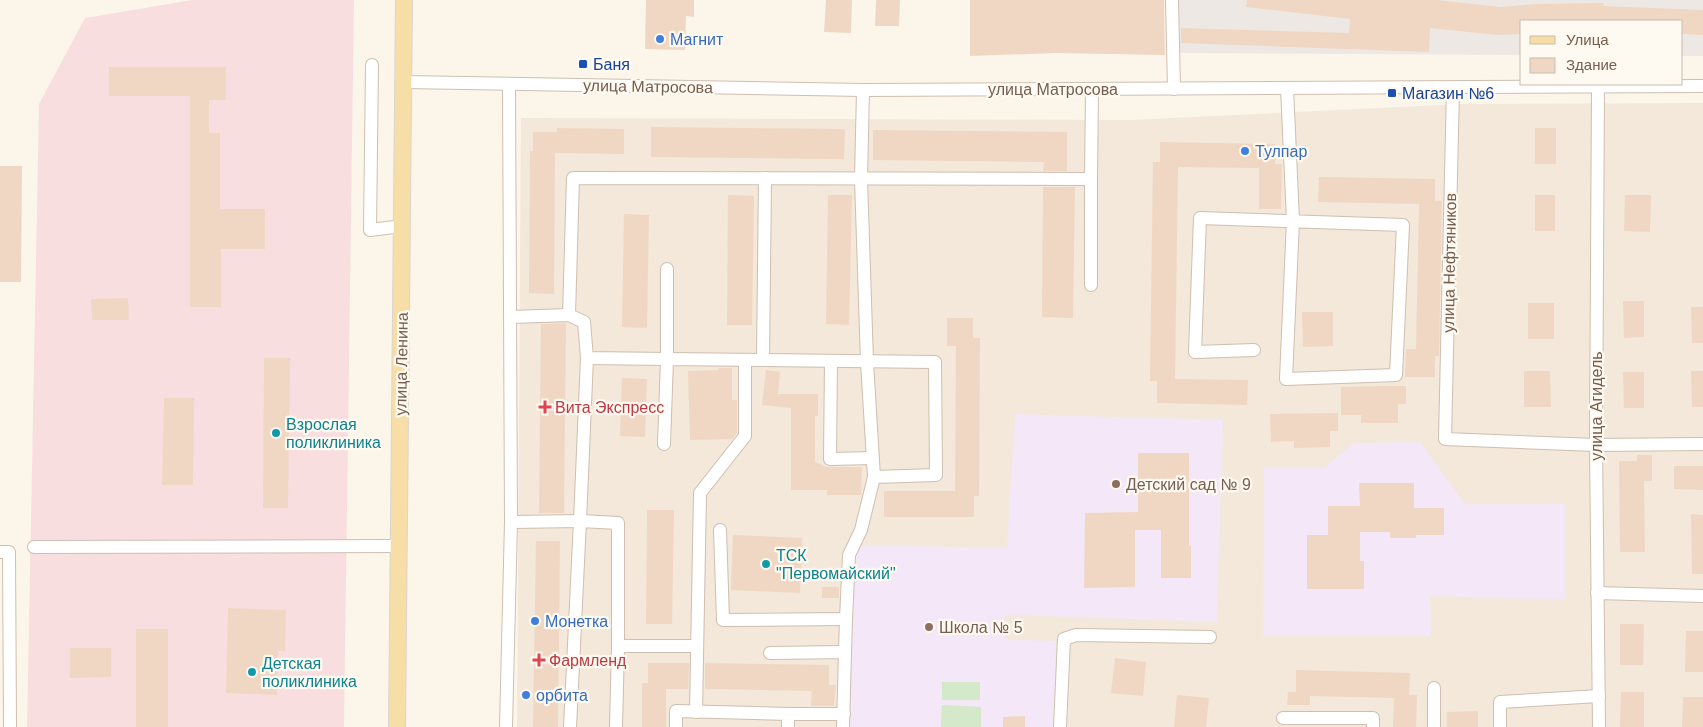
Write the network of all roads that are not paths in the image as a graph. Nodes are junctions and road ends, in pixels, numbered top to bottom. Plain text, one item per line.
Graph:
1 (404, 0) edge
2 (1172, 0) edge
3 (372, 65) dead end
4 (404, 82) junction
5 (509, 84) junction
6 (1598, 86) junction
7 (1703, 86) edge
8 (1287, 88) junction
9 (1453, 88) junction
10 (1174, 89) junction
11 (863, 90) junction
12 (1092, 90) junction
13 (765, 178) junction
14 (861, 179) junction
15 (1092, 180) junction
16 (1292, 220) junction
17 (402, 226) junction
18 (667, 269) dead end
19 (1091, 285) dead end
20 (569, 315) junction
21 (511, 317) junction
22 (1254, 350) dead end
23 (587, 358) junction
24 (667, 359) junction
25 (745, 360) junction
26 (763, 360) junction
27 (831, 361) junction
28 (867, 362) junction
29 (664, 444) dead end
30 (1596, 444) junction
31 (1703, 444) edge
32 (872, 458) junction
33 (874, 478) junction
34 (580, 521) junction
35 (511, 522) junction
36 (720, 530) dead end
37 (399, 546) junction
38 (34, 547) dead end
39 (5, 552) edge
40 (1597, 593) junction
41 (1703, 596) edge
42 (846, 619) junction
43 (1210, 637) dead end
44 (618, 646) junction
45 (697, 646) junction
46 (844, 652) junction
47 (770, 653) dead end
48 (1434, 688) dead end
49 (1600, 696) junction
50 (696, 712) junction
51 (788, 714) junction
52 (1283, 718) dead end
53 (843, 721) edge
54 (10, 727) edge
55 (397, 727) edge
56 (506, 727) edge
57 (570, 727) edge
58 (616, 727) edge
59 (676, 727) edge
60 (788, 727) edge
61 (1060, 727) edge
62 (1373, 727) edge
63 (1434, 727) edge
64 (1500, 727) edge
65 (1599, 727) edge

1 - 4 main road, улица Ленина
2 - 10 street
3 - 17 street
4 - 5 street, улица Матросова
4 - 17 main road, улица Ленина
5 - 11 street, улица Матросова
5 - 21 street
6 - 7 street, улица Матросова
6 - 9 street, улица Матросова
6 - 30 street, улица Агидель
8 - 9 street, улица Матросова
8 - 10 street, улица Матросова
8 - 16 street
9 - 30 street, улица Нефтяников
10 - 12 street, улица Матросова
11 - 12 street, улица Матросова
11 - 14 street
12 - 15 street
13 - 14 street
13 - 20 street
13 - 26 street
14 - 15 street
14 - 28 street
15 - 19 street
16 - 16 street
16 - 22 street
17 - 37 main road, улица Ленина
18 - 24 street
20 - 21 street
20 - 23 street
21 - 35 street
23 - 24 street
23 - 34 street
24 - 25 street
24 - 29 street
25 - 26 street
25 - 45 street
26 - 27 street
27 - 28 street
27 - 32 street
28 - 32 street
28 - 33 street
30 - 31 street
30 - 40 street, улица Агидель
32 - 33 street
33 - 42 street
34 - 35 street
34 - 44 street
34 - 57 street
35 - 56 street
36 - 42 street
37 - 38 street
37 - 55 main road, улица Ленина
39 - 54 street
40 - 41 street
40 - 49 street, улица Агидель
42 - 46 street
43 - 61 street
44 - 45 street
44 - 58 street
45 - 50 street
46 - 47 street
46 - 53 street
48 - 63 street
49 - 64 street
49 - 65 street, улица Агидель
50 - 51 street
50 - 59 street
51 - 53 street
51 - 60 street
52 - 62 street

